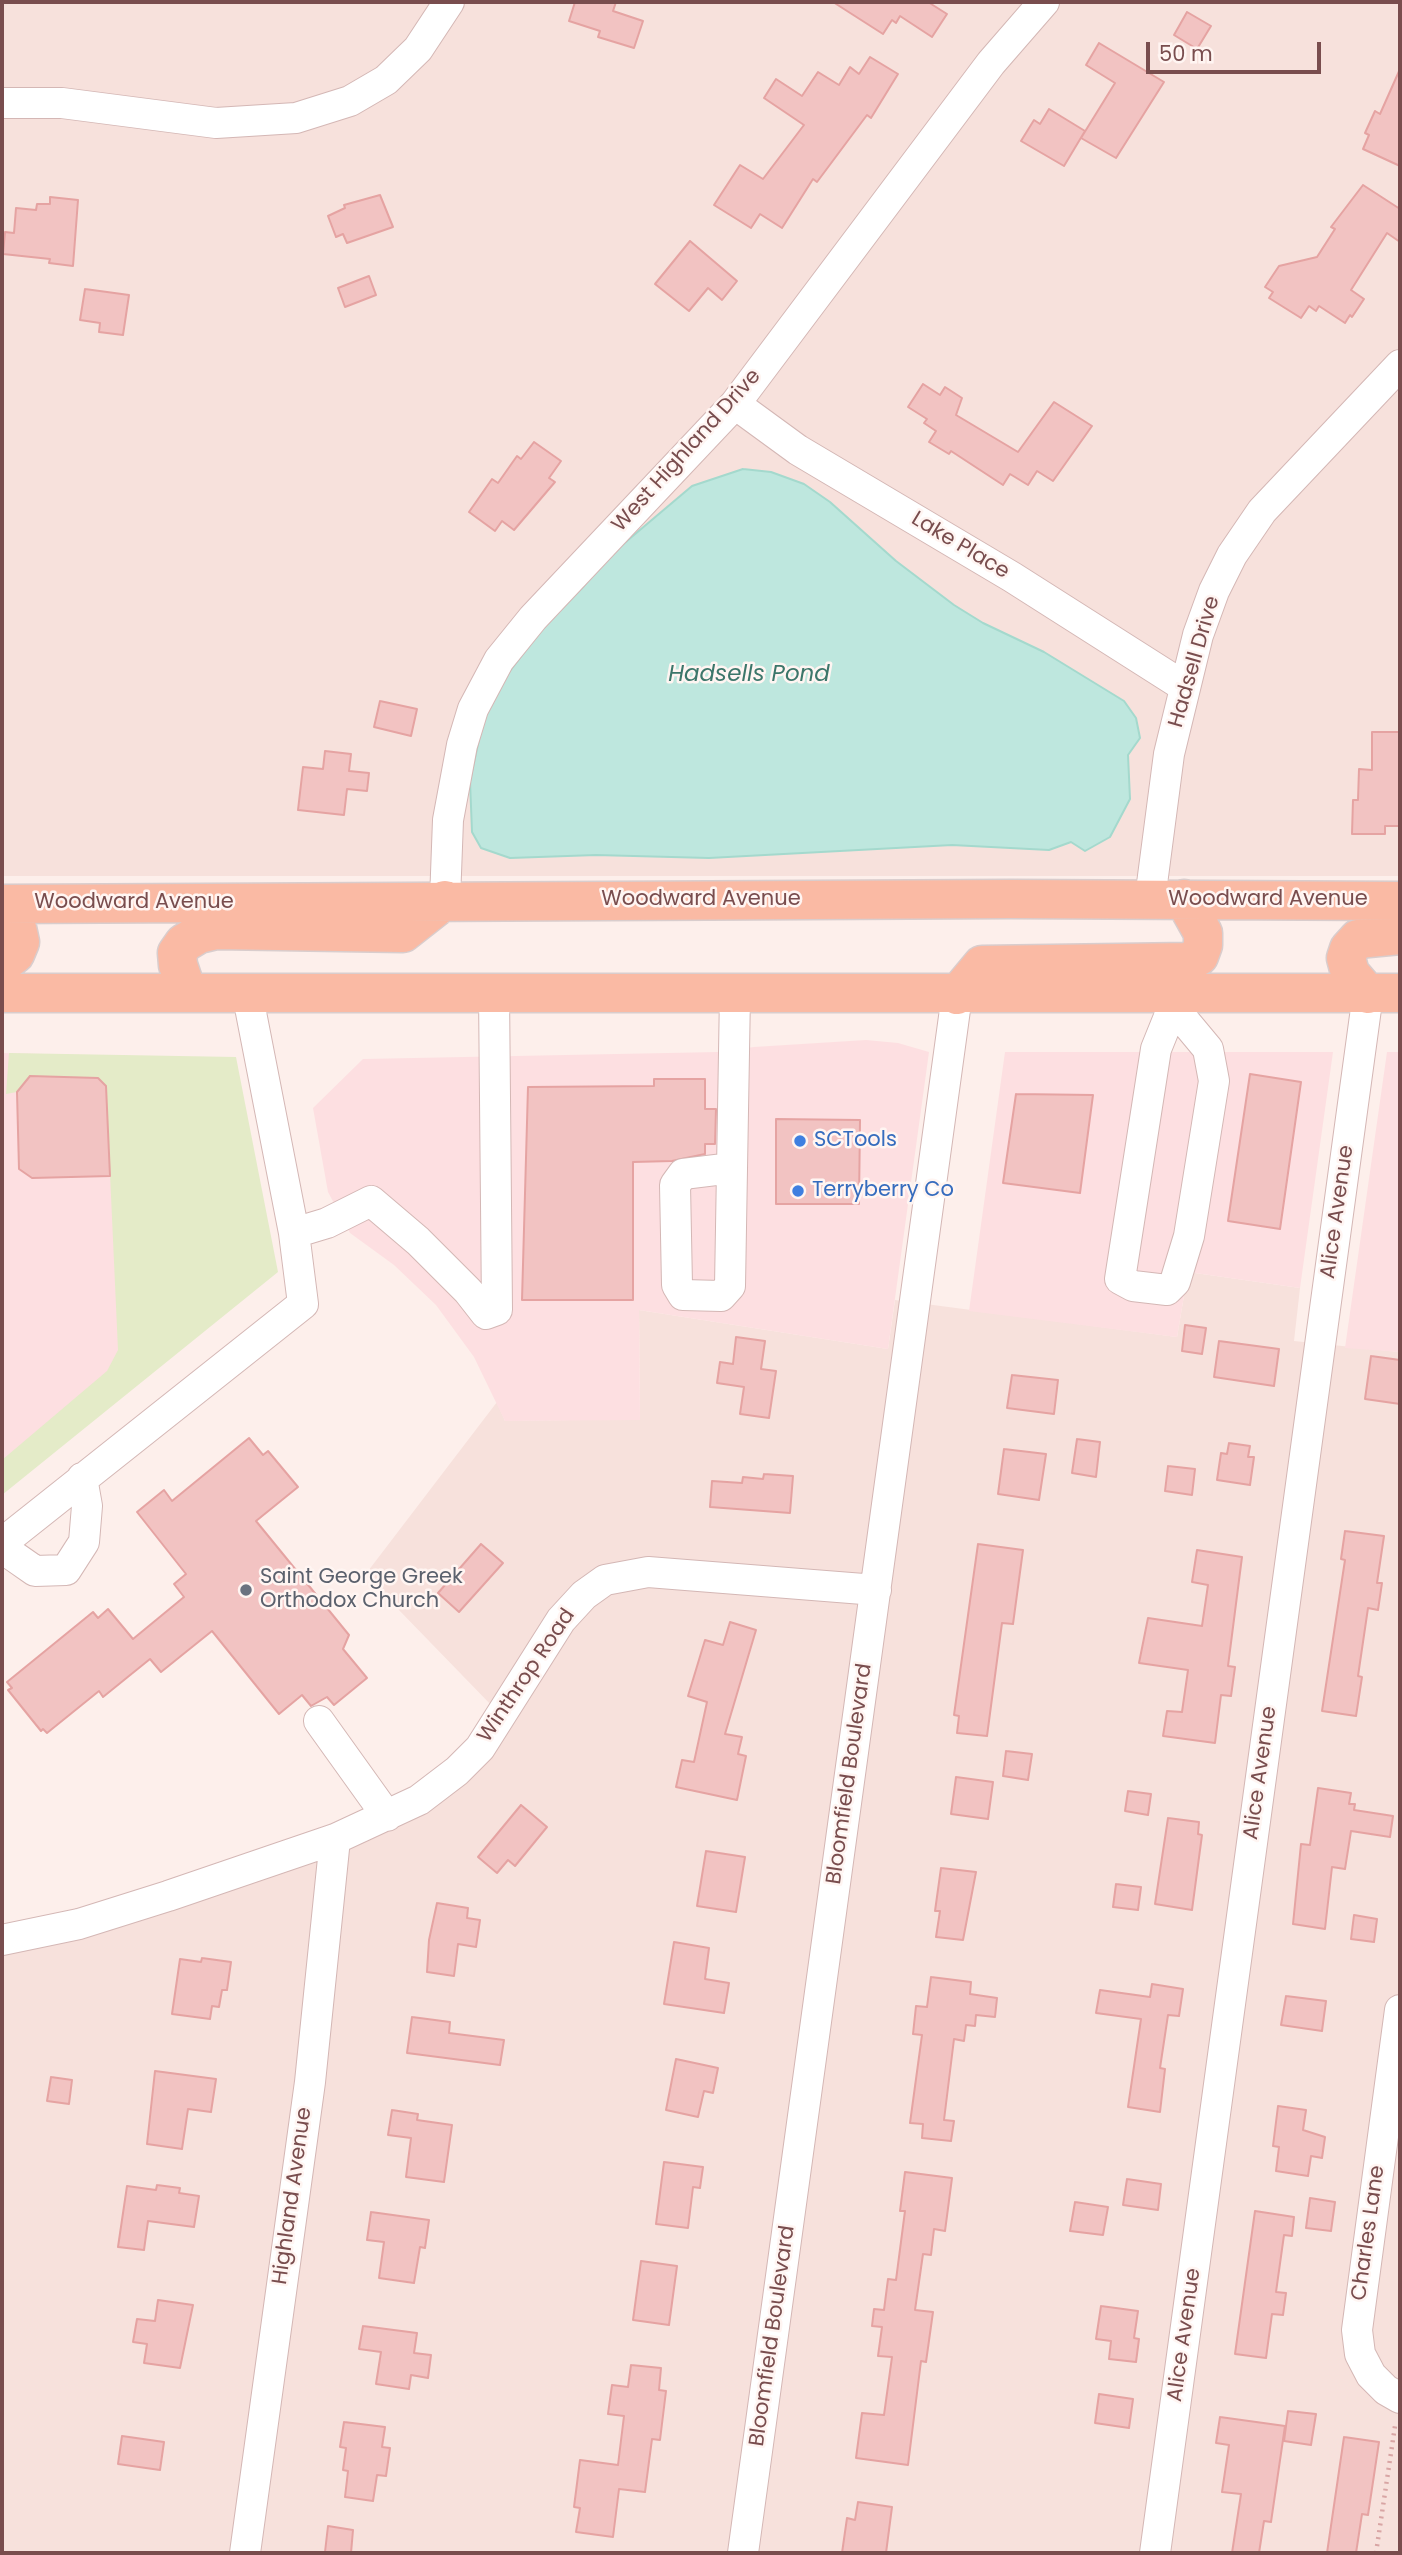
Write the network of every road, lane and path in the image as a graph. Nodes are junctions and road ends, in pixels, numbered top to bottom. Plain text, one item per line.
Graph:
1 (449, 2) edge
2 (1044, 2) edge
3 (2, 103) edge
4 (1400, 365) edge
5 (736, 404) junction
6 (1185, 687) junction
7 (1167, 899) junction
8 (445, 900) junction
9 (1400, 901) edge
10 (2, 906) edge
11 (1400, 935) edge
12 (2, 964) edge
13 (1172, 988) junction
14 (187, 992) junction
15 (247, 992) junction
16 (494, 992) junction
17 (2, 993) edge
18 (1384, 993) edge
19 (735, 994) junction
20 (957, 995) junction
21 (732, 1168) dead end
22 (294, 1233) junction
23 (82, 1478) junction
24 (2, 1543) edge
25 (2, 1548) edge
26 (876, 1590) junction
27 (319, 1721) dead end
28 (387, 1816) junction
29 (335, 1839) junction
30 (2, 1940) edge
31 (1400, 2010) edge
32 (1398, 2412) edge
33 (245, 2553) edge
34 (743, 2553) edge
35 (1155, 2553) edge
36 (1376, 2553) edge

1 - 3 street
2 - 5 street, West Highland Drive
4 - 6 street, Hadsell Drive
5 - 6 street, Lake Place
5 - 8 street, West Highland Drive
6 - 7 street, Hadsell Drive
7 - 8 main road, Woodward Avenue
7 - 9 main road, Woodward Avenue
7 - 13 main road
8 - 10 main road, Woodward Avenue
8 - 14 main road
10 - 12 main road
11 - 18 main road
13 - 13 street
13 - 18 main road
13 - 20 main road
14 - 15 main road
14 - 17 main road
15 - 16 main road
15 - 22 street
16 - 19 main road
16 - 22 street
18 - 35 street, Alice Avenue
19 - 20 main road
19 - 21 street
20 - 26 street, Bloomfield Boulevard
22 - 23 street
23 - 24 street
23 - 25 street
26 - 28 street, Winthrop Road
26 - 34 street, Bloomfield Boulevard
27 - 28 street
28 - 29 street, Winthrop Road
29 - 30 street, Winthrop Road
29 - 33 street, Highland Avenue
31 - 32 street, Charles Lane
32 - 36 path

